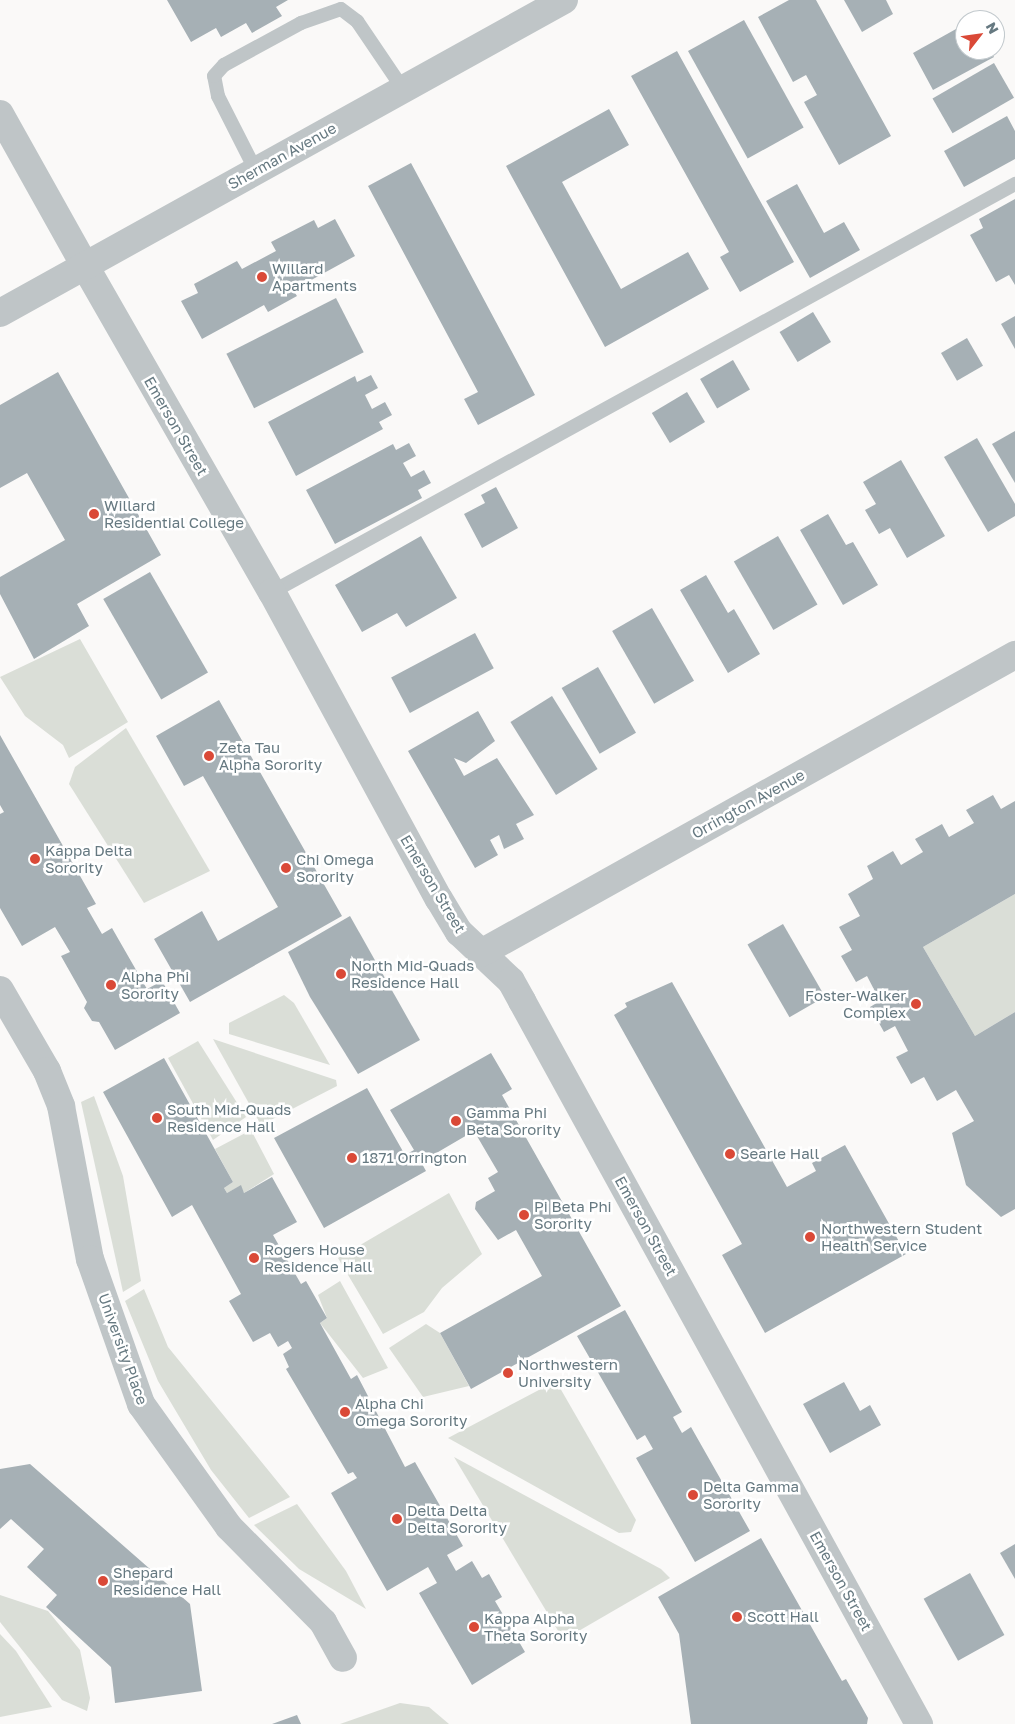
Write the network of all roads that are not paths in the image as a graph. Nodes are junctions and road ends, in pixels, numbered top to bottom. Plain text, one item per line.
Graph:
1 (564, 0) edge
2 (403, 89) junction
3 (0, 114) edge
4 (256, 171) junction
5 (1015, 184) edge
6 (84, 266) junction
7 (0, 313) edge
8 (272, 592) junction
9 (1015, 655) edge
10 (481, 953) junction
11 (0, 990) edge
12 (343, 1658) dead end
13 (920, 1724) edge

1 - 2 street, Sherman Avenue
2 - 4 street, Sherman Avenue
2 - 4 lane
3 - 6 street, Emerson Street
4 - 6 street, Sherman Avenue
5 - 8 lane
6 - 7 street, Sherman Avenue
6 - 8 street, Emerson Street
8 - 10 street, Emerson Street
9 - 10 street, Orrington Avenue
10 - 13 street, Emerson Street
11 - 12 street, University Place

